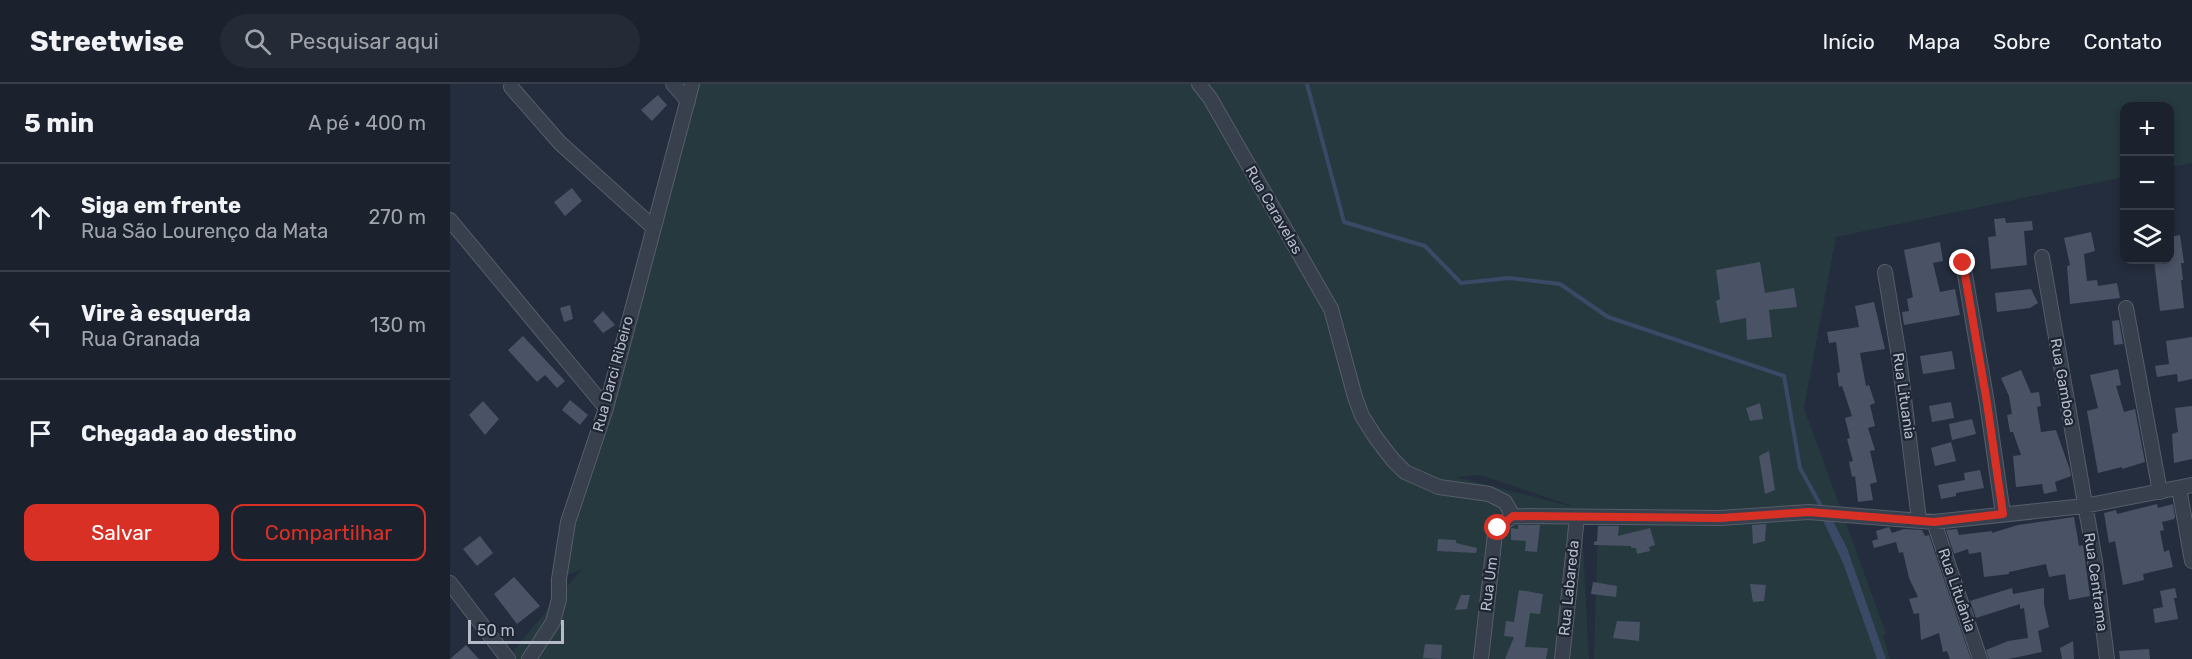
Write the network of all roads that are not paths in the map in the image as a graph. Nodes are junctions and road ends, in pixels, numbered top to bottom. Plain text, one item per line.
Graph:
1 (674, 84) edge
2 (692, 84) edge
3 (1199, 84) edge
4 (511, 87) dead end
5 (688, 101) junction
6 (450, 220) edge
7 (653, 226) junction
8 (2042, 258) dead end
9 (1963, 263) dead end
10 (1885, 272) dead end
11 (2126, 308) dead end
12 (606, 408) junction
13 (2186, 487) edge
14 (2160, 492) junction
15 (2084, 506) junction
16 (2003, 514) junction
17 (1513, 516) junction
18 (1577, 517) junction
19 (1919, 520) junction
20 (1934, 522) junction
21 (2192, 561) edge
22 (450, 583) edge
23 (508, 659) edge
24 (529, 659) edge
25 (1481, 659) edge
26 (1562, 659) edge
27 (1980, 659) edge
28 (2107, 659) edge

1 - 5 street
2 - 5 street, Rua Darci Ribeiro
3 - 17 street, Rua Caravelas
4 - 7 street
5 - 7 street, Rua Darci Ribeiro
6 - 12 street
7 - 12 street, Rua Darci Ribeiro
8 - 15 street, Rua Gamboa
9 - 16 street
10 - 19 street, Rua Lituania
11 - 14 street
12 - 24 street, Rua Darci Ribeiro
13 - 14 street
13 - 21 street
14 - 15 street
15 - 16 street
15 - 28 street, Rua Centrama
16 - 20 street
17 - 18 street
17 - 25 street, Rua Um
18 - 19 street
18 - 26 street, Rua Labareda
19 - 20 street
20 - 27 street, Rua Lituânia
22 - 23 street

